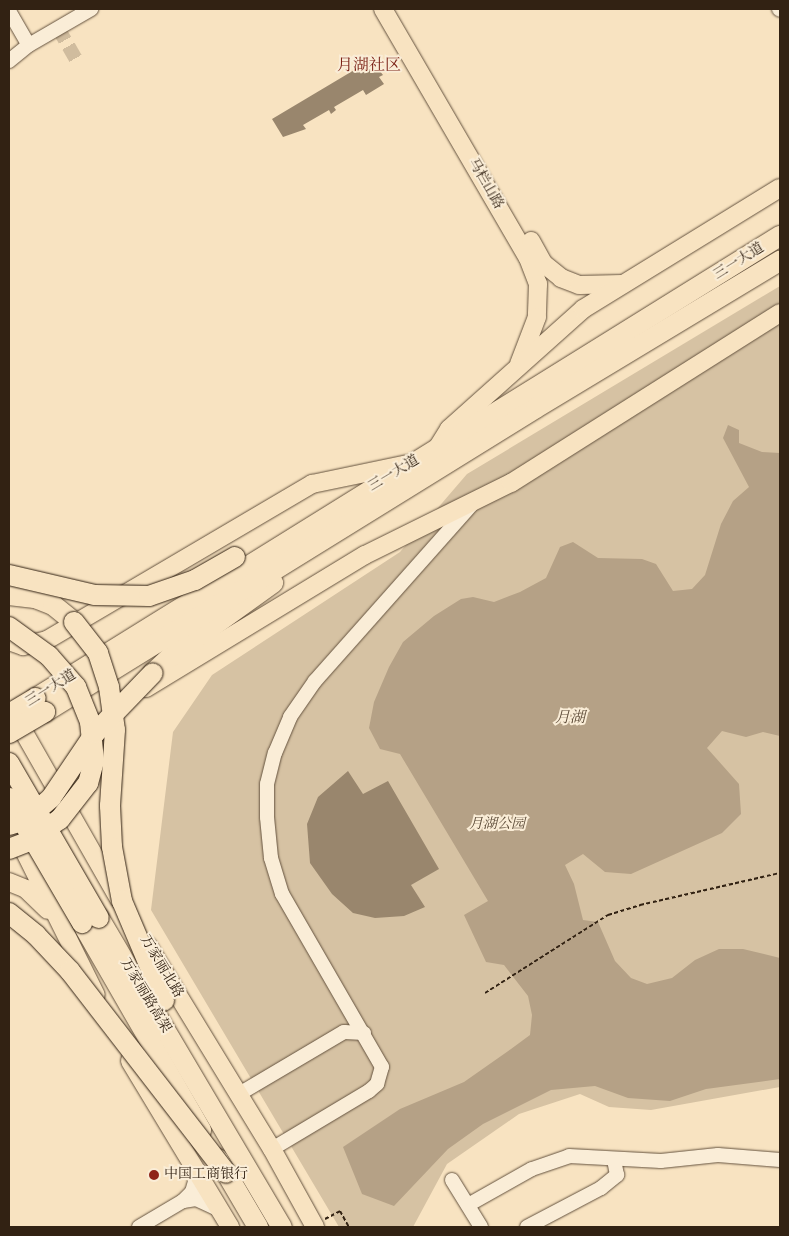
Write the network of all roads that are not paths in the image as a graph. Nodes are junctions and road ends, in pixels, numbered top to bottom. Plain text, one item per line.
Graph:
1 (91, 9) edge
2 (384, 9) edge
3 (395, 9) edge
4 (9, 11) edge
5 (15, 33) edge
6 (29, 45) junction
7 (9, 61) edge
8 (780, 188) edge
9 (780, 236) edge
10 (780, 261) edge
11 (623, 284) junction
12 (780, 313) edge
13 (517, 368) junction
14 (436, 450) junction
15 (411, 463) junction
16 (373, 487) junction
17 (479, 497) junction
18 (341, 529) junction
19 (9, 575) edge
20 (9, 595) edge
21 (9, 627) edge
22 (13, 647) edge
23 (40, 705) junction
24 (9, 706) edge
25 (9, 714) edge
26 (9, 733) edge
27 (80, 756) junction
28 (9, 764) edge
29 (48, 775) junction
30 (9, 799) edge
31 (72, 817) junction
32 (9, 820) edge
33 (9, 825) edge
34 (9, 848) edge
35 (9, 882) edge
36 (9, 913) edge
37 (68, 940) junction
38 (351, 1010) junction
39 (344, 1032) junction
40 (364, 1033) junction
41 (239, 1094) junction
42 (227, 1134) junction
43 (272, 1150) junction
44 (614, 1158) junction
45 (780, 1160) edge
46 (192, 1163) junction
47 (226, 1173) junction
48 (452, 1180) dead end
49 (183, 1201) junction
50 (468, 1206) junction
51 (220, 1210) junction
52 (139, 1227) edge
53 (230, 1227) edge
54 (258, 1227) edge
55 (282, 1227) edge
56 (315, 1227) edge
57 (481, 1227) edge
58 (527, 1227) edge

1 - 6 street
2 - 13 main road, 马栏山路
3 - 11 main road, 马栏山路
4 - 5 street
5 - 6 street
6 - 7 street
8 - 11 main road
9 - 14 highway, 三一大道
10 - 18 highway, 三一大道
11 - 13 main road
12 - 17 main road
13 - 14 main road
14 - 15 highway, 三一大道
15 - 16 highway, 三一大道
15 - 22 main road
16 - 19 highway, bridge
16 - 23 highway, 三一大道
17 - 27 main road
17 - 38 street
18 - 23 highway, 三一大道
18 - 33 highway, bridge
20 - 42 highway, bridge
21 - 34 highway, bridge
23 - 25 highway, 三一大道, bridge
23 - 26 highway, 三一大道, bridge
24 - 29 main road, 万家丽北路
27 - 29 main road
27 - 31 main road
28 - 42 highway, 万家丽路高架, bridge
29 - 30 main road
29 - 31 main road, 万家丽北路
30 - 47 highway, 万家丽路高架, bridge
31 - 41 main road, 万家丽北路
32 - 37 main road
35 - 37 main road
36 - 47 highway, bridge
37 - 46 main road
38 - 39 street
38 - 40 street
39 - 40 street
39 - 41 street
40 - 43 street
41 - 43 main road, 万家丽北路
42 - 55 highway, 万家丽路高架
43 - 56 main road, 万家丽北路
44 - 45 street
44 - 50 street
44 - 58 street
46 - 49 street
46 - 51 main road
47 - 54 highway, 万家丽路高架
48 - 50 street
49 - 51 street
49 - 52 street
50 - 57 street
51 - 53 main road

